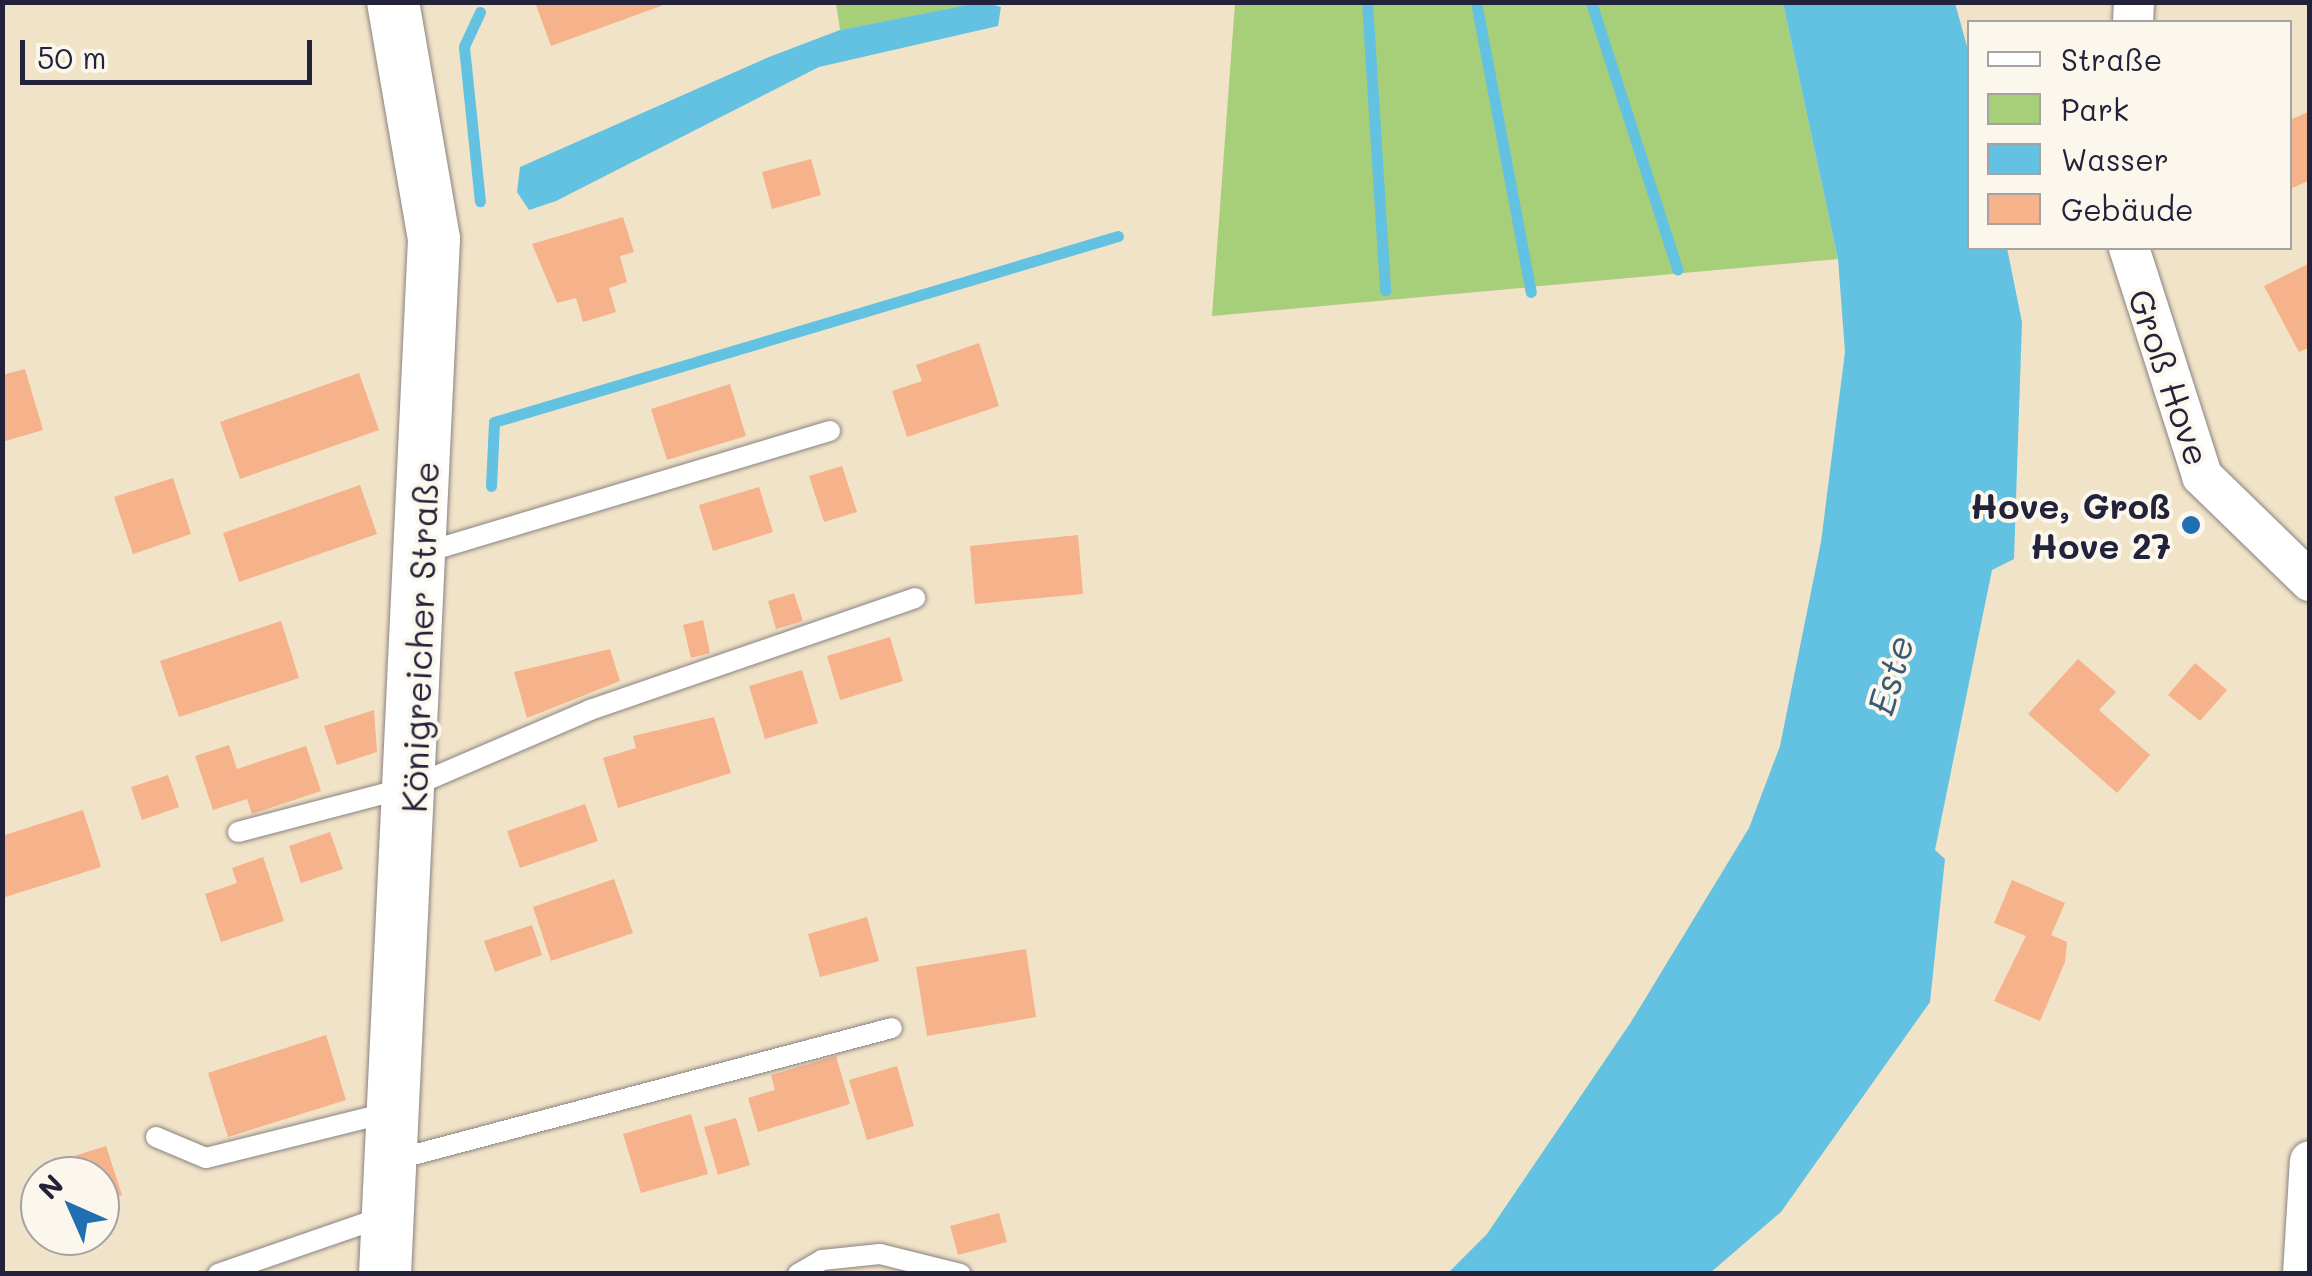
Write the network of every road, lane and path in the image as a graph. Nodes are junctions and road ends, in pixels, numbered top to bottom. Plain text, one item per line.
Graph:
1 (392, 2) edge
2 (2130, 250) edge
3 (830, 431) dead end
4 (423, 553) junction
5 (2310, 581) edge
6 (916, 598) dead end
7 (413, 786) junction
8 (238, 832) dead end
9 (892, 1028) dead end
10 (396, 1135) junction
11 (156, 1137) dead end
12 (2310, 1160) edge
13 (390, 1215) junction
14 (218, 1274) edge
15 (385, 1274) edge
16 (798, 1274) edge
17 (961, 1274) edge
18 (2303, 1274) edge

1 - 4 street, Königreicher Straße
2 - 5 street, Groß Hove
3 - 4 lane
4 - 7 street, Königreicher Straße
6 - 7 lane
7 - 8 lane
7 - 10 street, Königreicher Straße
9 - 10 lane
10 - 11 lane
10 - 13 street, Königreicher Straße
12 - 18 street
13 - 14 lane
13 - 15 street, Königreicher Straße
16 - 17 lane

